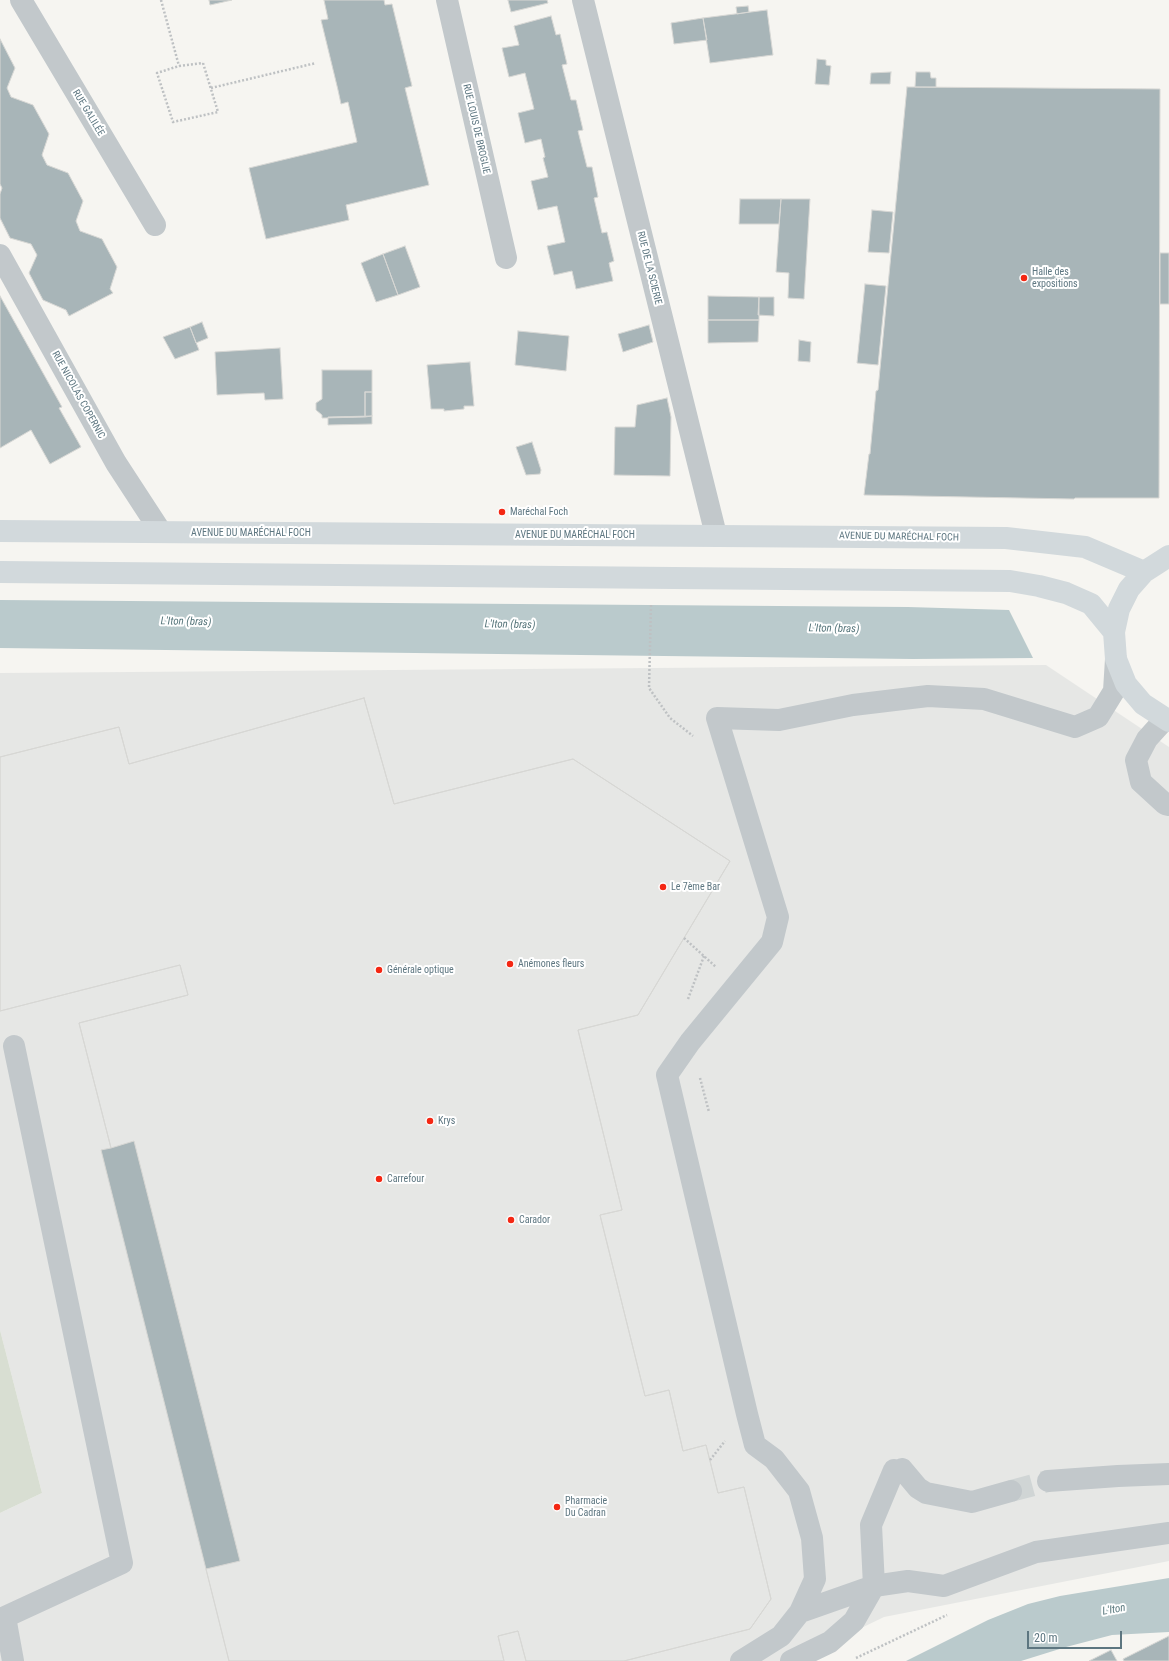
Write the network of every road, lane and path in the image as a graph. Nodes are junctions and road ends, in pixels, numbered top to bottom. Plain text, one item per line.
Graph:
1 (21, 0) edge
2 (160, 0) edge
3 (447, 0) edge
4 (583, 0) edge
5 (316, 63) dead end
6 (179, 66) junction
7 (211, 88) junction
8 (155, 225) dead end
9 (0, 255) edge
10 (506, 258) dead end
11 (0, 531) edge
12 (161, 532) junction
13 (716, 536) junction
14 (1169, 556) edge
15 (0, 572) edge
16 (1144, 572) junction
17 (651, 598) dead end
18 (1114, 632) junction
19 (1116, 659) junction
20 (649, 688) dead end
21 (1167, 720) edge
22 (1169, 805) edge
23 (684, 938) dead end
24 (736, 984) junction
25 (14, 1046) dead end
26 (1169, 1474) edge
27 (1048, 1481) tunnel mouth
28 (1011, 1491) tunnel mouth
29 (1169, 1533) edge
30 (874, 1586) junction
31 (800, 1612) junction
32 (948, 1615) dead end
33 (13, 1661) edge
34 (741, 1661) edge
35 (791, 1661) edge
36 (850, 1661) edge

1 - 8 street, RUE GALILÉE
2 - 6 path
3 - 10 street, RUE LOUIS DE BROGLIE
4 - 13 street, RUE DE LA SCIERIE
5 - 7 path
6 - 7 path
6 - 7 path
9 - 12 street, RUE NICOLAS COPERNIC
11 - 12 main road, AVENUE DU MARÉCHAL FOCH
12 - 13 main road, AVENUE DU MARÉCHAL FOCH
13 - 16 main road, AVENUE DU MARÉCHAL FOCH
14 - 16 main road
15 - 18 main road
16 - 18 main road
17 - 20 path
18 - 19 main road
19 - 21 main road
19 - 24 street
21 - 22 street
23 - 24 path
24 - 31 street
25 - 33 street
26 - 27 street
28 - 30 street
29 - 30 street
30 - 31 street
30 - 35 street
31 - 34 street
32 - 36 path

